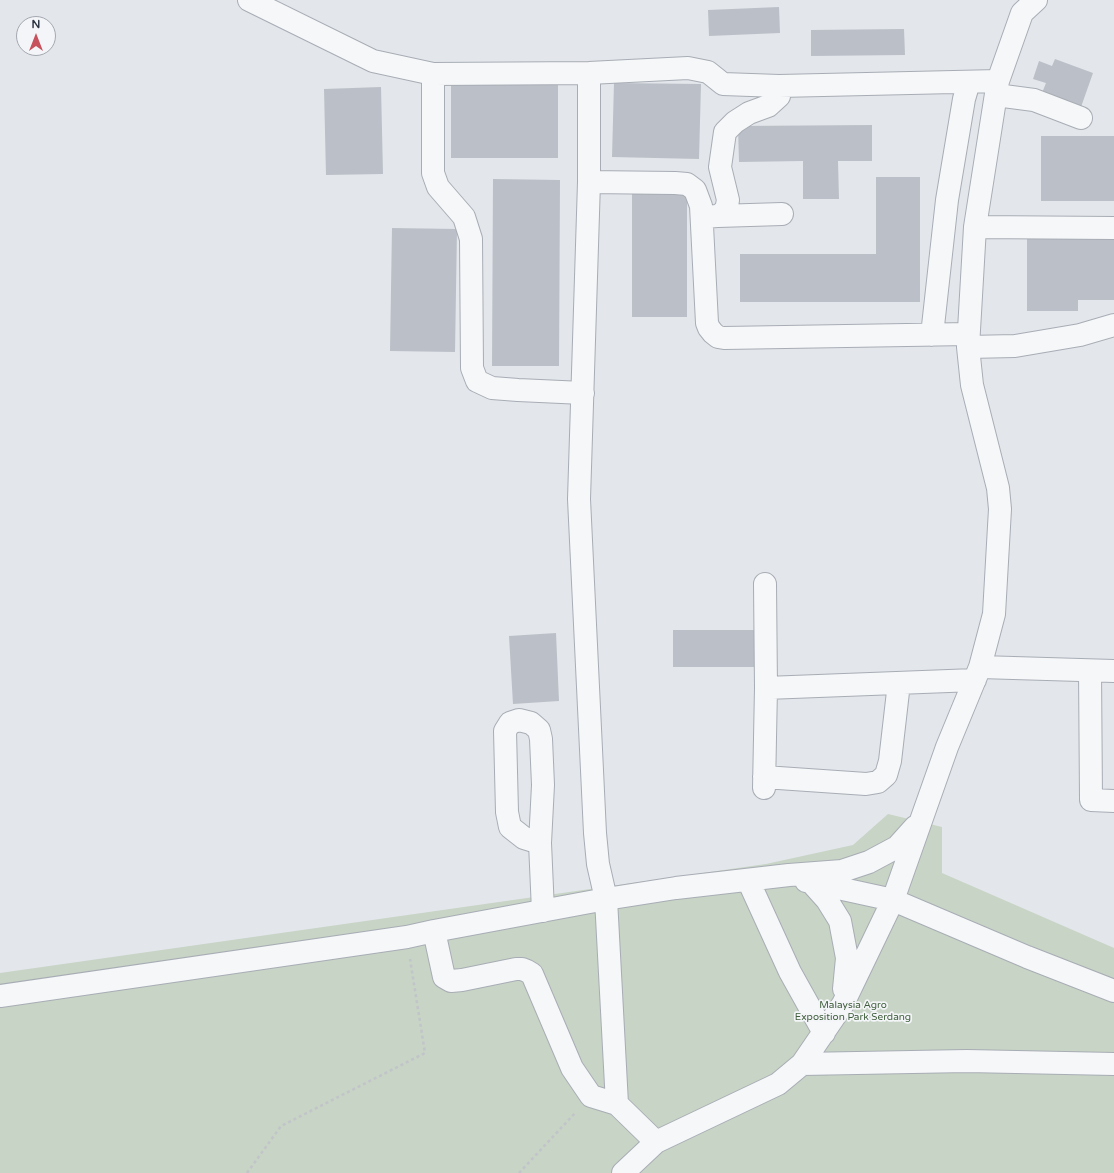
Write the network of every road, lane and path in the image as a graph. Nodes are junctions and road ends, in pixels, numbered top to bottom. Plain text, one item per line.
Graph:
1 (250, 0) edge
2 (1036, 0) edge
3 (589, 73) junction
4 (433, 74) junction
5 (969, 82) junction
6 (779, 86) junction
7 (997, 88) junction
8 (1081, 118) dead end
9 (589, 182) junction
10 (782, 214) dead end
11 (710, 216) junction
12 (975, 226) junction
13 (1114, 228) edge
14 (1114, 325) edge
15 (932, 335) junction
16 (968, 340) junction
17 (583, 393) junction
18 (765, 584) dead end
19 (1090, 671) junction
20 (1114, 671) edge
21 (978, 674) junction
22 (899, 683) junction
23 (766, 688) junction
24 (1114, 800) edge
25 (921, 822) junction
26 (540, 843) junction
27 (756, 879) junction
28 (810, 881) junction
29 (606, 899) junction
30 (893, 900) junction
31 (543, 911) junction
32 (434, 931) junction
33 (407, 937) junction
34 (1114, 990) edge
35 (0, 996) edge
36 (843, 1004) junction
37 (824, 1033) junction
38 (802, 1064) junction
39 (1114, 1064) edge
40 (591, 1096) junction
41 (618, 1104) junction
42 (656, 1142) junction
43 (247, 1173) edge
44 (519, 1173) edge
45 (624, 1173) edge

1 - 4 street
2 - 7 street
3 - 4 street
3 - 6 street
3 - 9 street
4 - 17 street
5 - 6 street
5 - 7 street
5 - 15 street
6 - 11 street
7 - 8 street
7 - 12 street
9 - 11 street
9 - 17 street
10 - 11 street
11 - 15 street
12 - 13 street
12 - 16 street
14 - 16 street
15 - 16 street
16 - 21 street
17 - 29 street
18 - 23 street
19 - 20 street
19 - 21 street
19 - 24 street
21 - 22 street
21 - 25 street
22 - 23 street
22 - 23 street
25 - 27 street
25 - 30 street
26 - 26 street
26 - 31 street
27 - 28 street
27 - 29 street
27 - 37 street
28 - 30 street
28 - 36 street
29 - 31 street
29 - 41 street
30 - 34 street
30 - 36 street
31 - 32 street
32 - 33 street
32 - 40 street
33 - 35 street
33 - 43 path
36 - 37 street
37 - 38 street
38 - 39 street
38 - 42 street
40 - 41 street
40 - 44 path
41 - 42 street
42 - 45 street

